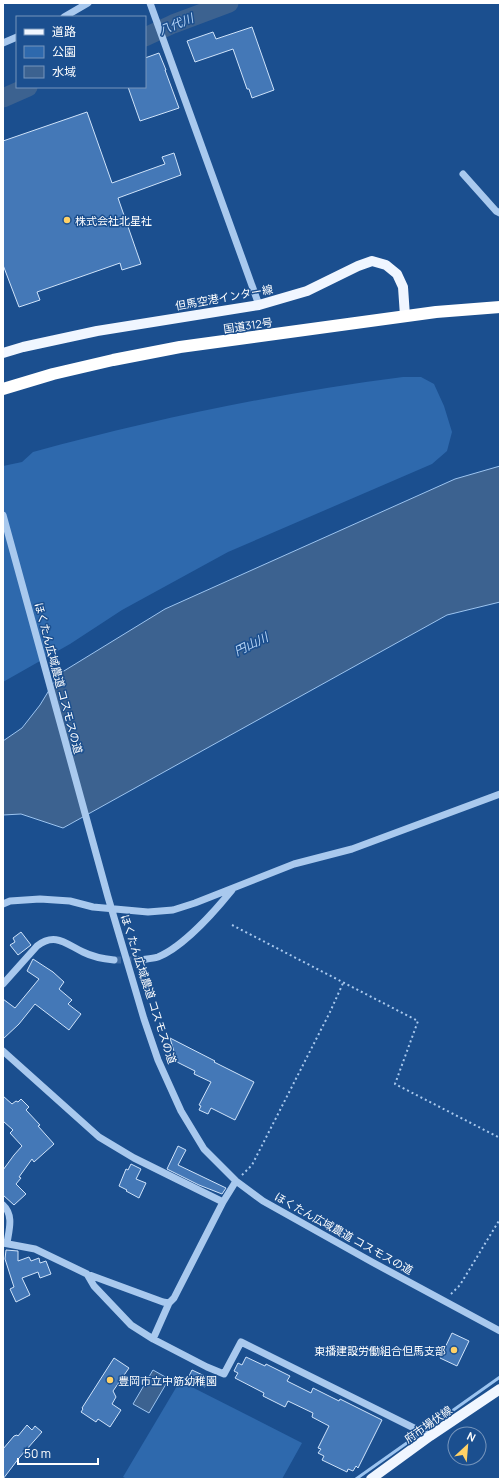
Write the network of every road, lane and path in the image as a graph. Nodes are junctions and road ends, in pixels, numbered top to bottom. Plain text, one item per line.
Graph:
1 (88, 3) edge
2 (150, 3) edge
3 (66, 16) edge
4 (16, 37) edge
5 (3, 43) edge
6 (463, 174) dead end
7 (500, 213) edge
8 (259, 304) junction
9 (500, 307) edge
10 (405, 316) junction
11 (3, 353) edge
12 (3, 389) edge
13 (3, 515) edge
14 (500, 794) edge
15 (234, 889) junction
16 (3, 904) edge
17 (111, 908) junction
18 (232, 925) dead end
19 (114, 960) tunnel mouth
20 (139, 960) tunnel mouth
21 (344, 982) junction
22 (3, 984) edge
23 (3, 1051) edge
24 (500, 1138) edge
25 (236, 1181) junction
26 (223, 1202) junction
27 (3, 1205) edge
28 (500, 1218) edge
29 (5, 1243) edge
30 (87, 1274) junction
31 (444, 1301) junction
32 (170, 1303) junction
33 (500, 1331) edge
34 (153, 1339) junction
35 (500, 1389) edge
36 (430, 1436) junction
37 (371, 1479) edge

1 - 3 street
2 - 8 street
4 - 5 street
6 - 7 street
8 - 10 main road, 但馬空港インター線
8 - 11 main road, 但馬空港インター線
9 - 10 highway, 国道312号
10 - 12 highway, 国道312号
13 - 17 street, ほくたん広域農道 コスモスの道
14 - 15 street
15 - 17 street
15 - 20 street
16 - 17 street
17 - 25 street, ほくたん広域農道 コスモスの道
18 - 21 path
19 - 22 street
21 - 24 path
21 - 25 path
23 - 26 street
25 - 26 street
25 - 31 street, ほくたん広域農道 コスモスの道
26 - 32 street
27 - 29 street
28 - 31 path
29 - 30 street
30 - 32 street
30 - 34 street
31 - 33 street, ほくたん広域農道 コスモスの道
32 - 34 street
34 - 36 street
35 - 36 main road, 府市場伏線
36 - 37 main road, 府市場伏線

